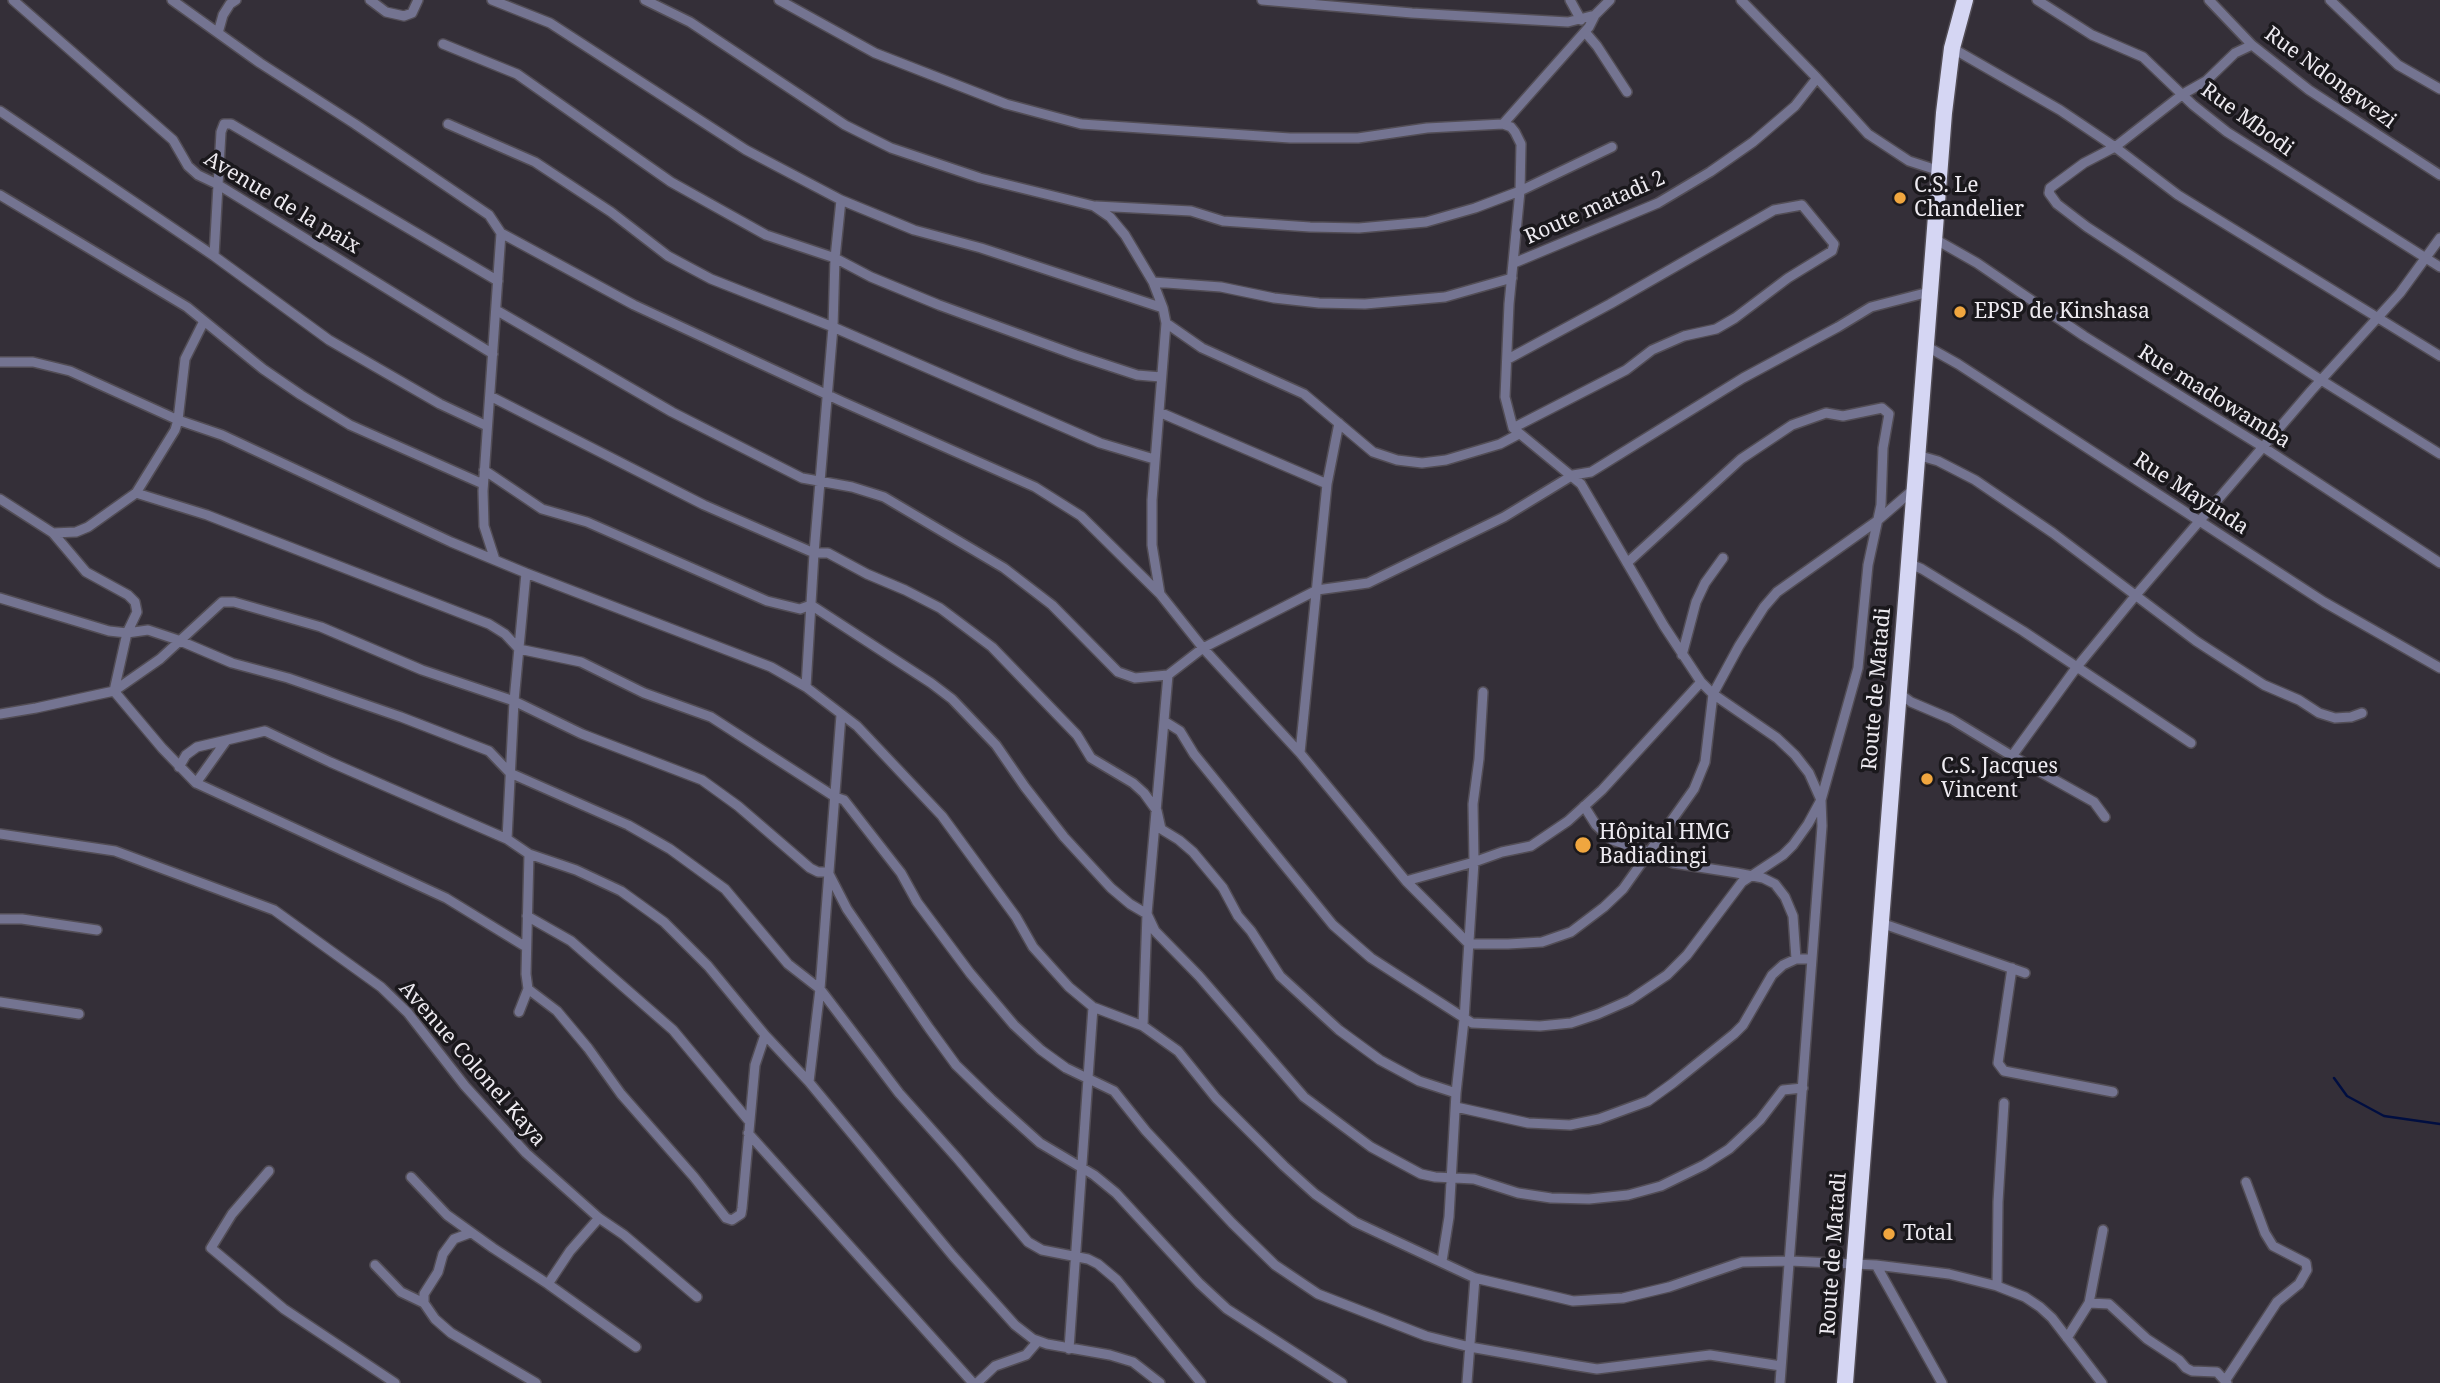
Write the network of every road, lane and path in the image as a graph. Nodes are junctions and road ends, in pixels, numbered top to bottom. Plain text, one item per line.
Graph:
1 (13, 0) edge
2 (172, 0) edge
3 (236, 0) edge
4 (370, 0) edge
5 (418, 0) edge
6 (492, 0) edge
7 (645, 0) edge
8 (779, 0) edge
9 (1262, 0) edge
10 (1570, 0) edge
11 (1610, 0) edge
12 (1741, 0) edge
13 (1965, 0) edge
14 (2038, 0) edge
15 (2209, 0) edge
16 (2330, 0) edge
17 (1595, 15) junction
18 (1581, 20) junction
19 (1585, 32) junction
20 (218, 33) junction
21 (443, 44) dead end
22 (2252, 45) junction
23 (1952, 48) junction
24 (1817, 78) junction
25 (2440, 89) edge
26 (1627, 92) dead end
27 (2183, 94) junction
28 (0, 111) edge
29 (448, 124) dead end
30 (1503, 124) junction
31 (1612, 147) dead end
32 (2115, 147) junction
33 (1940, 171) junction
34 (2440, 175) edge
35 (217, 184) junction
36 (1520, 191) junction
37 (0, 196) edge
38 (841, 200) junction
39 (1094, 206) junction
40 (501, 233) junction
41 (1933, 238) junction
42 (2440, 238) edge
43 (214, 256) junction
44 (835, 258) junction
45 (2425, 258) junction
46 (1514, 263) junction
47 (2440, 267) edge
48 (1512, 278) junction
49 (498, 281) junction
50 (1153, 282) junction
51 (1929, 292) junction
52 (1163, 308) junction
53 (496, 310) junction
54 (2377, 318) junction
55 (204, 321) junction
56 (1166, 323) junction
57 (833, 327) junction
58 (1926, 346) junction
59 (493, 354) junction
60 (2440, 356) edge
61 (1508, 359) junction
62 (0, 362) edge
63 (1161, 377) junction
64 (2321, 380) junction
65 (827, 393) junction
66 (490, 396) junction
67 (1159, 412) junction
68 (178, 420) junction
69 (1339, 423) junction
70 (488, 426) junction
71 (1516, 431) junction
72 (2263, 447) junction
73 (2440, 454) edge
74 (1917, 455) junction
75 (1154, 459) junction
76 (484, 470) junction
77 (1573, 475) junction
78 (819, 482) junction
79 (484, 484) junction
80 (1327, 484) junction
81 (1914, 489) junction
82 (135, 493) junction
83 (0, 499) edge
84 (2200, 520) junction
85 (1877, 521) junction
86 (53, 533) junction
87 (814, 553) junction
88 (1723, 558) dead end
89 (495, 560) junction
90 (1627, 563) junction
91 (1908, 563) junction
92 (2440, 563) edge
93 (526, 573) junction
94 (1317, 590) junction
95 (1160, 594) junction
96 (2136, 595) junction
97 (0, 598) edge
98 (811, 605) junction
99 (127, 633) junction
100 (178, 640) junction
101 (1203, 648) junction
102 (519, 649) junction
103 (1682, 655) junction
104 (2076, 668) junction
105 (2440, 668) edge
106 (1168, 676) junction
107 (1701, 682) junction
108 (806, 687) junction
109 (114, 691) junction
110 (1483, 692) dead end
111 (1899, 692) junction
112 (1713, 694) junction
113 (514, 701) junction
114 (2362, 713) dead end
115 (0, 714) edge
116 (841, 715) junction
117 (1164, 721) junction
118 (226, 741) junction
119 (2191, 743) dead end
120 (1300, 753) junction
121 (2012, 756) junction
122 (180, 767) junction
123 (510, 773) junction
124 (196, 783) junction
125 (835, 797) junction
126 (1821, 800) junction
127 (1584, 806) junction
128 (1157, 811) junction
129 (2105, 817) dead end
130 (0, 834) edge
131 (507, 839) junction
132 (1648, 852) junction
133 (529, 854) junction
134 (1474, 862) junction
135 (828, 872) junction
136 (1749, 876) junction
137 (1405, 881) junction
138 (1147, 914) junction
139 (527, 916) junction
140 (0, 919) edge
141 (1881, 923) junction
142 (97, 930) dead end
143 (1469, 944) junction
144 (526, 947) junction
145 (1796, 959) junction
146 (1812, 959) junction
147 (2012, 968) junction
148 (2025, 974) dead end
149 (528, 989) junction
150 (820, 989) junction
151 (0, 1002) edge
152 (1093, 1007) junction
153 (519, 1012) dead end
154 (79, 1014) dead end
155 (1464, 1020) junction
156 (1143, 1026) junction
157 (765, 1035) junction
158 (1087, 1078) junction
159 (809, 1082) junction
160 (1802, 1088) junction
161 (2113, 1092) dead end
162 (1456, 1093) junction
163 (2004, 1103) dead end
164 (1456, 1107) junction
165 (749, 1121) junction
166 (748, 1133) junction
167 (1082, 1168) junction
168 (269, 1171) dead end
169 (411, 1177) dead end
170 (1450, 1178) junction
171 (2246, 1182) dead end
172 (599, 1218) junction
173 (2103, 1230) dead end
174 (470, 1233) junction
175 (1074, 1256) junction
176 (1442, 1261) junction
177 (1790, 1261) junction
178 (375, 1265) dead end
179 (1855, 1265) junction
180 (1876, 1265) junction
181 (1475, 1278) junction
182 (548, 1284) junction
183 (1997, 1286) junction
184 (697, 1297) dead end
185 (424, 1303) junction
186 (2088, 1304) junction
187 (2067, 1338) junction
188 (1038, 1341) junction
189 (636, 1347) dead end
190 (1470, 1347) junction
191 (1069, 1349) junction
192 (1781, 1366) junction
193 (2226, 1382) edge
194 (395, 1383) edge
195 (537, 1383) edge
196 (975, 1383) edge
197 (1160, 1383) edge
198 (1201, 1383) edge
199 (1342, 1383) edge
200 (1466, 1383) edge
201 (1780, 1383) edge
202 (1845, 1383) edge
203 (1942, 1383) edge
204 (2102, 1383) edge

1 - 35 street, Avenue de la paix
2 - 20 street
3 - 20 street
4 - 5 street
6 - 38 street
7 - 39 street
8 - 30 street
9 - 18 street
10 - 18 street
11 - 17 street
12 - 24 street
13 - 23 highway, Route de Matadi
14 - 27 street, Rue Mbodi
15 - 22 street, Rue Ndongwezi
16 - 25 street
17 - 18 street
17 - 19 street
19 - 26 street
19 - 30 street
20 - 40 street
21 - 44 street
22 - 27 street
22 - 34 street, Rue Ndongwezi
23 - 32 street
23 - 33 highway, Route de Matadi
24 - 33 street
24 - 46 street, Route matadi 2
27 - 32 street
27 - 45 street, Rue Mbodi
28 - 43 street
29 - 57 street
30 - 36 street
31 - 36 street
32 - 54 street
32 - 64 street
33 - 41 highway, Route de Matadi
35 - 43 street
35 - 49 street
35 - 59 street, Avenue de la paix
36 - 39 street
36 - 46 street
37 - 55 street
38 - 44 street
38 - 52 street
39 - 50 street
40 - 49 street
40 - 65 street
41 - 51 highway, Route de Matadi
41 - 72 street, Rue madowamba
42 - 45 street
43 - 70 street
44 - 57 street
44 - 63 street
45 - 47 street, Rue Mbodi
45 - 54 street
46 - 48 street
48 - 50 street
48 - 61 street
49 - 53 street
50 - 52 street
51 - 58 highway, Route de Matadi
51 - 77 street
52 - 56 street
53 - 59 street
53 - 78 street
54 - 60 street
54 - 64 street
55 - 68 street
55 - 79 street
56 - 63 street
56 - 69 street
57 - 65 street
57 - 75 street
58 - 74 highway, Route de Matadi
58 - 84 street, Rue Mayinda
59 - 66 street
61 - 71 street
61 - 71 street
62 - 68 street
63 - 67 street
64 - 72 street
64 - 73 street
65 - 78 street
65 - 95 street
66 - 70 street
66 - 87 street
67 - 75 street
67 - 80 street
68 - 82 street
68 - 89 street
69 - 71 street
69 - 80 street
70 - 76 street
71 - 77 street
72 - 84 street
72 - 92 street, Rue madowamba
74 - 81 highway, Route de Matadi
74 - 96 street
75 - 95 street
76 - 79 street
76 - 98 street
77 - 90 street
77 - 94 street
78 - 87 street
78 - 106 street
79 - 89 street
80 - 94 street
81 - 85 street
81 - 91 highway, Route de Matadi
82 - 86 street
82 - 102 street
83 - 86 street
84 - 96 street
84 - 105 street, Rue Mayinda
85 - 90 street
85 - 112 street
85 - 126 street
86 - 99 street
87 - 98 street
87 - 128 street
88 - 103 street
89 - 93 street
90 - 103 street
91 - 104 street
91 - 111 highway, Route de Matadi
93 - 102 street
93 - 108 street
94 - 101 street
94 - 120 street
95 - 101 street
96 - 104 street
96 - 114 street
97 - 99 street
98 - 108 street
98 - 138 street
99 - 100 street
99 - 109 street
100 - 109 street
100 - 113 street
100 - 123 street
101 - 106 street
101 - 120 street
102 - 113 street
102 - 125 street
103 - 107 street
104 - 119 street
104 - 121 street
106 - 117 street
107 - 112 street
107 - 127 street
108 - 116 street
109 - 115 street
109 - 122 street
110 - 134 street
111 - 121 street
111 - 141 highway, Route de Matadi
112 - 126 street
112 - 132 street
113 - 123 street
113 - 135 street
116 - 125 street
116 - 152 street
117 - 128 street
117 - 155 street
118 - 122 street
118 - 124 street
118 - 131 street
120 - 137 street
121 - 129 street
122 - 124 street
123 - 131 street
123 - 150 street
124 - 144 street
125 - 135 street
125 - 158 street
126 - 136 street
126 - 146 street
127 - 132 street
127 - 134 street
128 - 138 street
128 - 162 street
130 - 172 street, Avenue Colonel Kaya
131 - 133 street
132 - 136 street
132 - 143 street
133 - 139 street
133 - 157 street
134 - 137 street
134 - 143 street
135 - 150 street
135 - 167 street
136 - 145 street
136 - 155 street
137 - 143 street
138 - 156 street
138 - 170 street
139 - 144 street
139 - 165 street
140 - 142 street
141 - 147 street
141 - 179 highway, Route de Matadi
143 - 155 street
144 - 149 street
145 - 146 street
145 - 164 street
146 - 160 street
147 - 148 street
147 - 161 street
149 - 153 street
149 - 166 street
150 - 159 street
150 - 175 street
151 - 154 street
152 - 156 street
152 - 158 street
155 - 162 street
156 - 176 street
157 - 159 street
157 - 165 street
158 - 167 street
158 - 190 street
159 - 188 street
160 - 170 street
160 - 177 street
162 - 164 street
163 - 183 street
164 - 170 street
165 - 166 street
166 - 196 street
167 - 175 street
167 - 199 street
168 - 194 street
169 - 174 street
170 - 176 street
171 - 193 street
172 - 182 street
172 - 184 street, Avenue Colonel Kaya
173 - 186 street
174 - 182 street
174 - 185 street
175 - 191 street
175 - 198 street
176 - 181 street
177 - 179 street
177 - 181 street
177 - 192 street
178 - 185 street
179 - 180 street
179 - 202 highway, Route de Matadi
180 - 183 street
180 - 203 street
181 - 190 street
182 - 189 street
183 - 187 street
185 - 195 street
186 - 187 street
186 - 193 street
187 - 204 street
188 - 191 street
188 - 196 street
190 - 192 street
190 - 200 street
191 - 197 street
192 - 201 street

